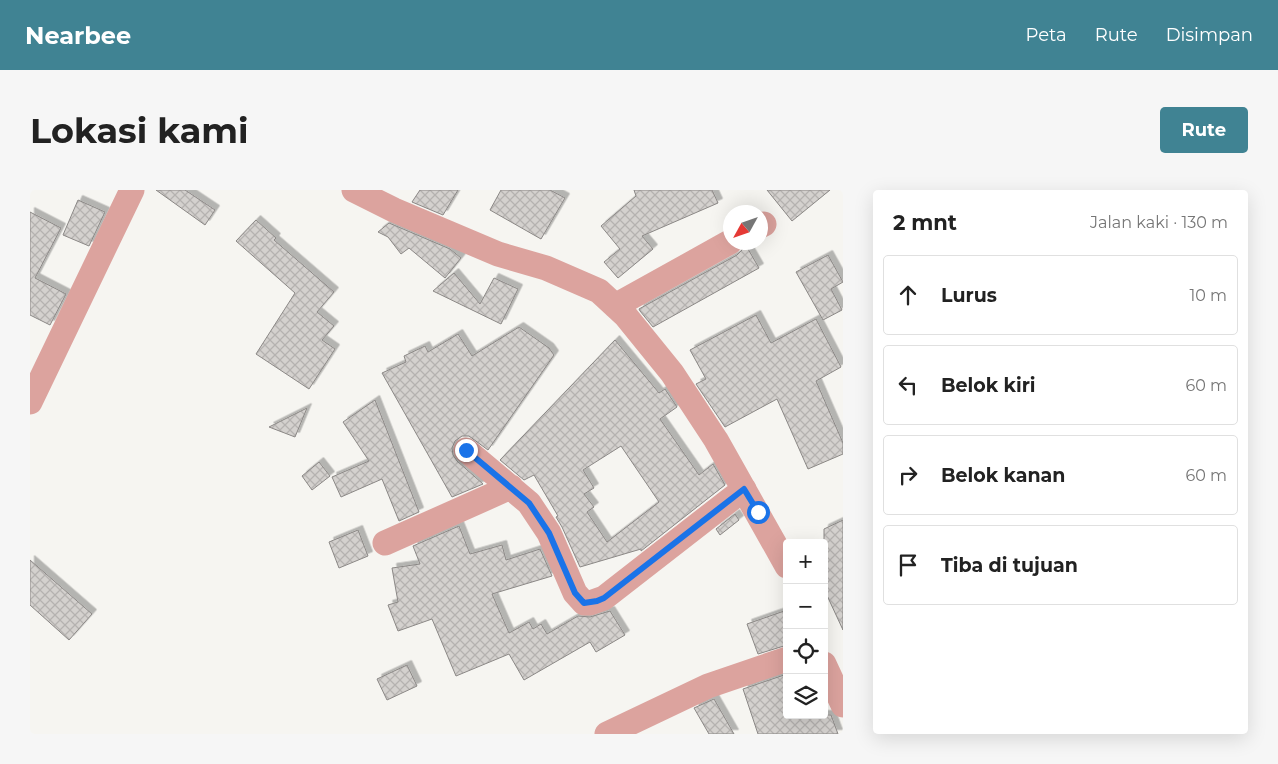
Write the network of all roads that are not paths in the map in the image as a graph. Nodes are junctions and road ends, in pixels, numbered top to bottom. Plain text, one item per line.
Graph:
1 (132, 190) edge
2 (354, 190) edge
3 (723, 246) edge
4 (615, 306) junction
5 (30, 402) edge
6 (466, 450) dead end
7 (511, 487) junction
8 (744, 489) junction
9 (385, 543) dead end
10 (783, 559) edge
11 (783, 660) edge
12 (828, 673) edge
13 (843, 705) edge
14 (607, 734) edge

1 - 5 street
2 - 4 street
3 - 4 street
4 - 8 street
6 - 7 street
7 - 8 street
7 - 9 street
8 - 10 street
11 - 14 street
12 - 13 street

